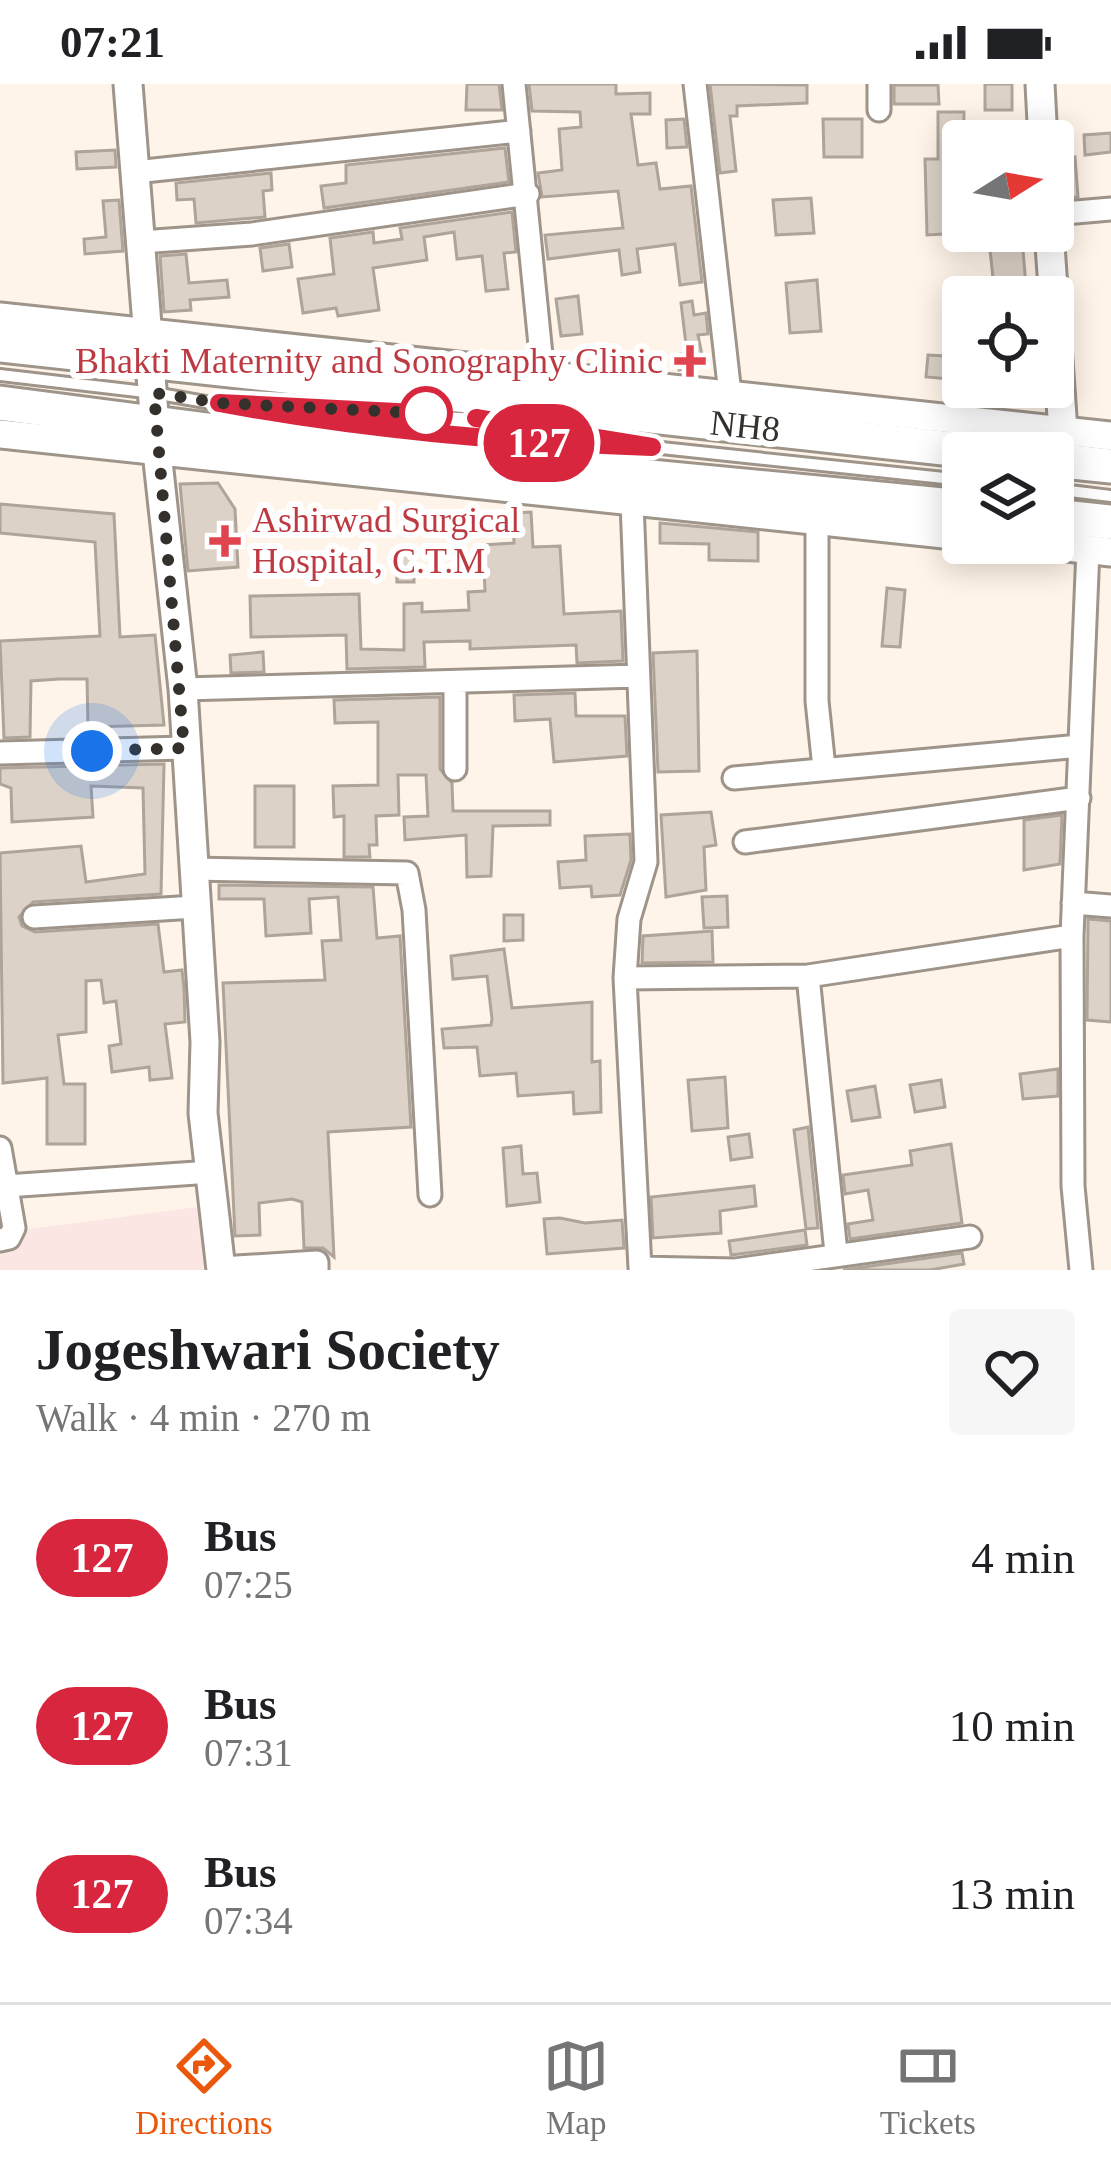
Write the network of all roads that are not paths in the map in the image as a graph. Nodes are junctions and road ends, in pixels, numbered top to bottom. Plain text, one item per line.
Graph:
1 (128, 84) edge
2 (514, 84) edge
3 (694, 84) edge
4 (879, 84) edge
5 (1040, 84) edge
6 (879, 110) dead end
7 (1042, 120) edge
8 (519, 130) junction
9 (135, 172) junction
10 (528, 194) junction
11 (1111, 209) edge
12 (1074, 212) edge
13 (140, 242) junction
14 (1050, 252) edge
15 (0, 317) edge
16 (0, 345) edge
17 (0, 375) edge
18 (543, 375) junction
19 (154, 392) junction
20 (730, 394) junction
21 (0, 403) edge
22 (219, 403) junction
23 (970, 432) edge
24 (1057, 432) edge
25 (0, 434) edge
26 (1111, 436) edge
27 (1074, 443) edge
28 (652, 447) junction
29 (942, 450) edge
30 (1074, 452) edge
31 (1111, 466) edge
32 (942, 478) edge
33 (1074, 492) edge
34 (1111, 496) edge
35 (632, 502) junction
36 (942, 505) edge
37 (1074, 518) edge
38 (817, 520) junction
39 (1111, 522) edge
40 (942, 534) edge
41 (1099, 550) edge
42 (638, 676) junction
43 (455, 686) junction
44 (183, 689) junction
45 (1080, 746) junction
46 (184, 748) junction
47 (0, 753) edge
48 (824, 768) junction
49 (454, 769) dead end
50 (734, 778) dead end
51 (1079, 798) junction
52 (745, 842) dead end
53 (192, 869) junction
54 (1073, 904) junction
55 (1111, 906) edge
56 (195, 908) junction
57 (34, 917) dead end
58 (1072, 936) junction
59 (808, 976) junction
60 (625, 978) junction
61 (0, 1148) edge
62 (211, 1172) junction
63 (6, 1186) junction
64 (430, 1195) dead end
65 (970, 1237) dead end
66 (0, 1240) edge
67 (836, 1253) junction
68 (221, 1269) edge
69 (317, 1270) edge
70 (1081, 1270) edge

1 - 9 street
2 - 8 street
3 - 20 street
4 - 6 street
5 - 7 street
8 - 9 street
8 - 10 street
9 - 13 street
10 - 13 street
10 - 18 street
11 - 12 street
13 - 19 street
14 - 24 street
15 - 19 street
16 - 19 main road, NH8
17 - 19 lane
18 - 19 street
18 - 20 street
19 - 21 main road, NH8
19 - 22 lane
19 - 25 street
19 - 29 main road, NH8
19 - 35 street
19 - 36 main road, NH8
19 - 44 street
20 - 23 street
22 - 28 lane
22 - 28 lane
26 - 27 street
28 - 32 lane
30 - 31 main road
33 - 34 lane
35 - 38 street
35 - 42 street
37 - 39 main road
38 - 40 street
38 - 48 street
41 - 45 street
42 - 43 street
42 - 60 street
43 - 44 street
43 - 49 street
44 - 46 street
45 - 48 street
45 - 51 street
46 - 47 street
46 - 53 street
48 - 50 street
51 - 52 street
51 - 54 street
53 - 56 street
53 - 64 street
54 - 55 street
54 - 58 street
56 - 57 street
56 - 62 street
58 - 59 street
58 - 70 street
59 - 60 street
59 - 67 street
60 - 67 street
61 - 63 street
62 - 63 street
62 - 68 street
63 - 66 street
65 - 67 street
68 - 69 street

